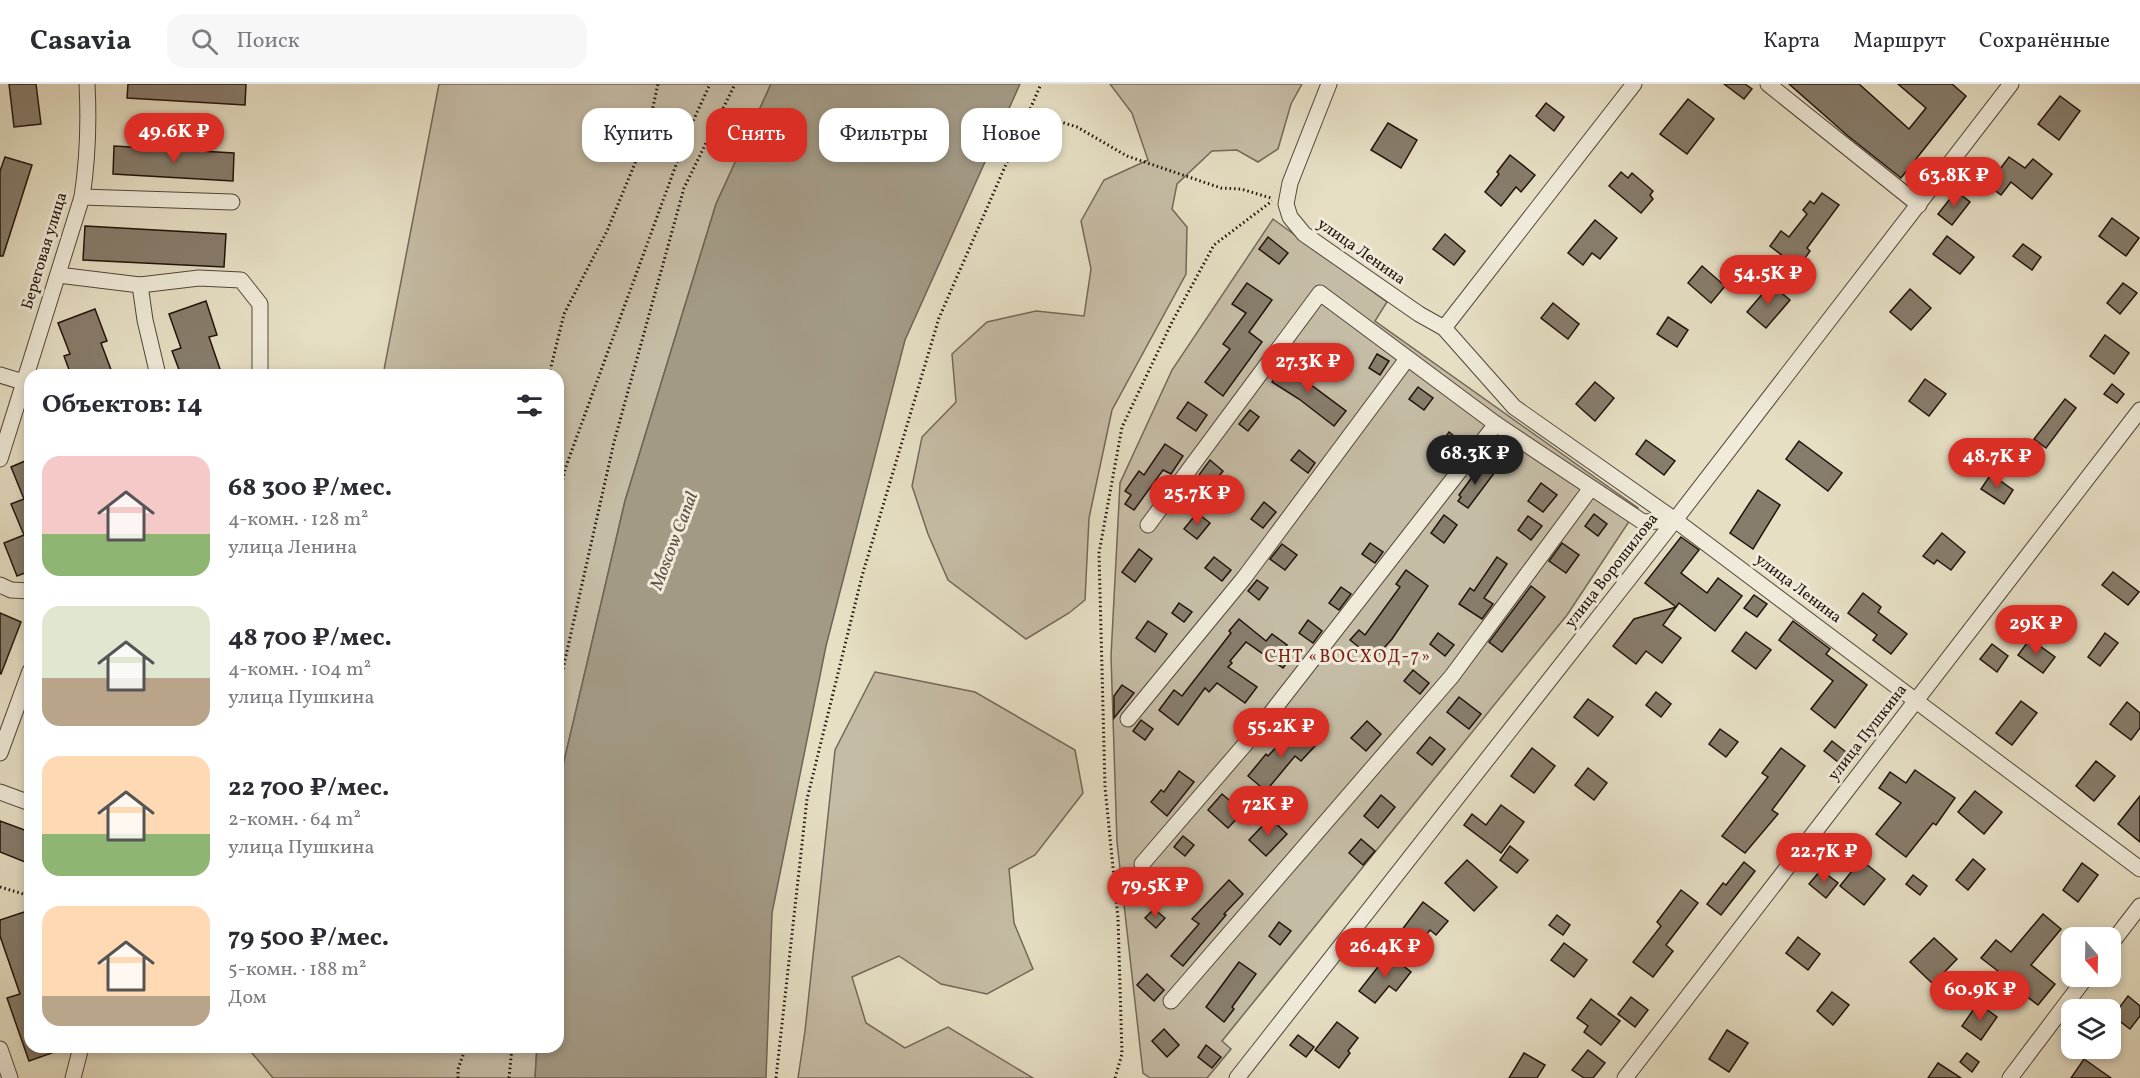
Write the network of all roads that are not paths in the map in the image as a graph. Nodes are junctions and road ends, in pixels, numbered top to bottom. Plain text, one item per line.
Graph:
1 (87, 84) edge
2 (1329, 84) edge
3 (1634, 84) edge
4 (1768, 84) edge
5 (2012, 84) edge
6 (82, 197) junction
7 (232, 202) dead end
8 (1919, 205) junction
9 (58, 275) junction
10 (140, 285) junction
11 (1444, 328) junction
12 (1407, 359) junction
13 (31, 369) edge
14 (157, 369) edge
15 (260, 369) edge
16 (0, 375) edge
17 (24, 384) edge
18 (24, 391) edge
19 (2140, 410) edge
20 (1496, 424) junction
21 (0, 459) edge
22 (1591, 488) junction
23 (1676, 520) junction
24 (1148, 525) dead end
25 (0, 585) edge
26 (24, 591) edge
27 (24, 689) edge
28 (1916, 700) junction
29 (1128, 719) dead end
30 (0, 753) edge
31 (0, 792) edge
32 (24, 801) edge
33 (1142, 864) dead end
34 (2140, 869) edge
35 (2140, 906) edge
36 (2121, 931) edge
37 (2079, 987) edge
38 (1171, 1001) dead end
39 (0, 1049) edge
40 (79, 1053) edge
41 (10, 1078) edge
42 (73, 1078) edge
43 (1237, 1078) edge
44 (1625, 1078) edge
45 (2010, 1078) edge

1 - 6 street, Береговая улица
2 - 11 street, улица Ленина
3 - 11 street
4 - 8 street
5 - 8 street, улица Ворошилова
6 - 7 street
6 - 9 street, Береговая улица
8 - 23 street, улица Ворошилова
9 - 10 street
9 - 13 street, Береговая улица
10 - 14 street
10 - 15 street
11 - 23 street, улица Ленина
12 - 20 street
12 - 24 street
12 - 29 street
16 - 17 street
18 - 21 street, Береговая улица
19 - 28 street, улица Пушкина
20 - 22 street
20 - 33 street
22 - 23 street
22 - 38 street
23 - 28 street, улица Ленина
23 - 43 street, улица Ворошилова
25 - 26 street
27 - 30 street
28 - 34 street, улица Ленина
28 - 44 street, улица Пушкина
31 - 32 street
35 - 36 street
37 - 45 street
39 - 41 street
40 - 42 street

